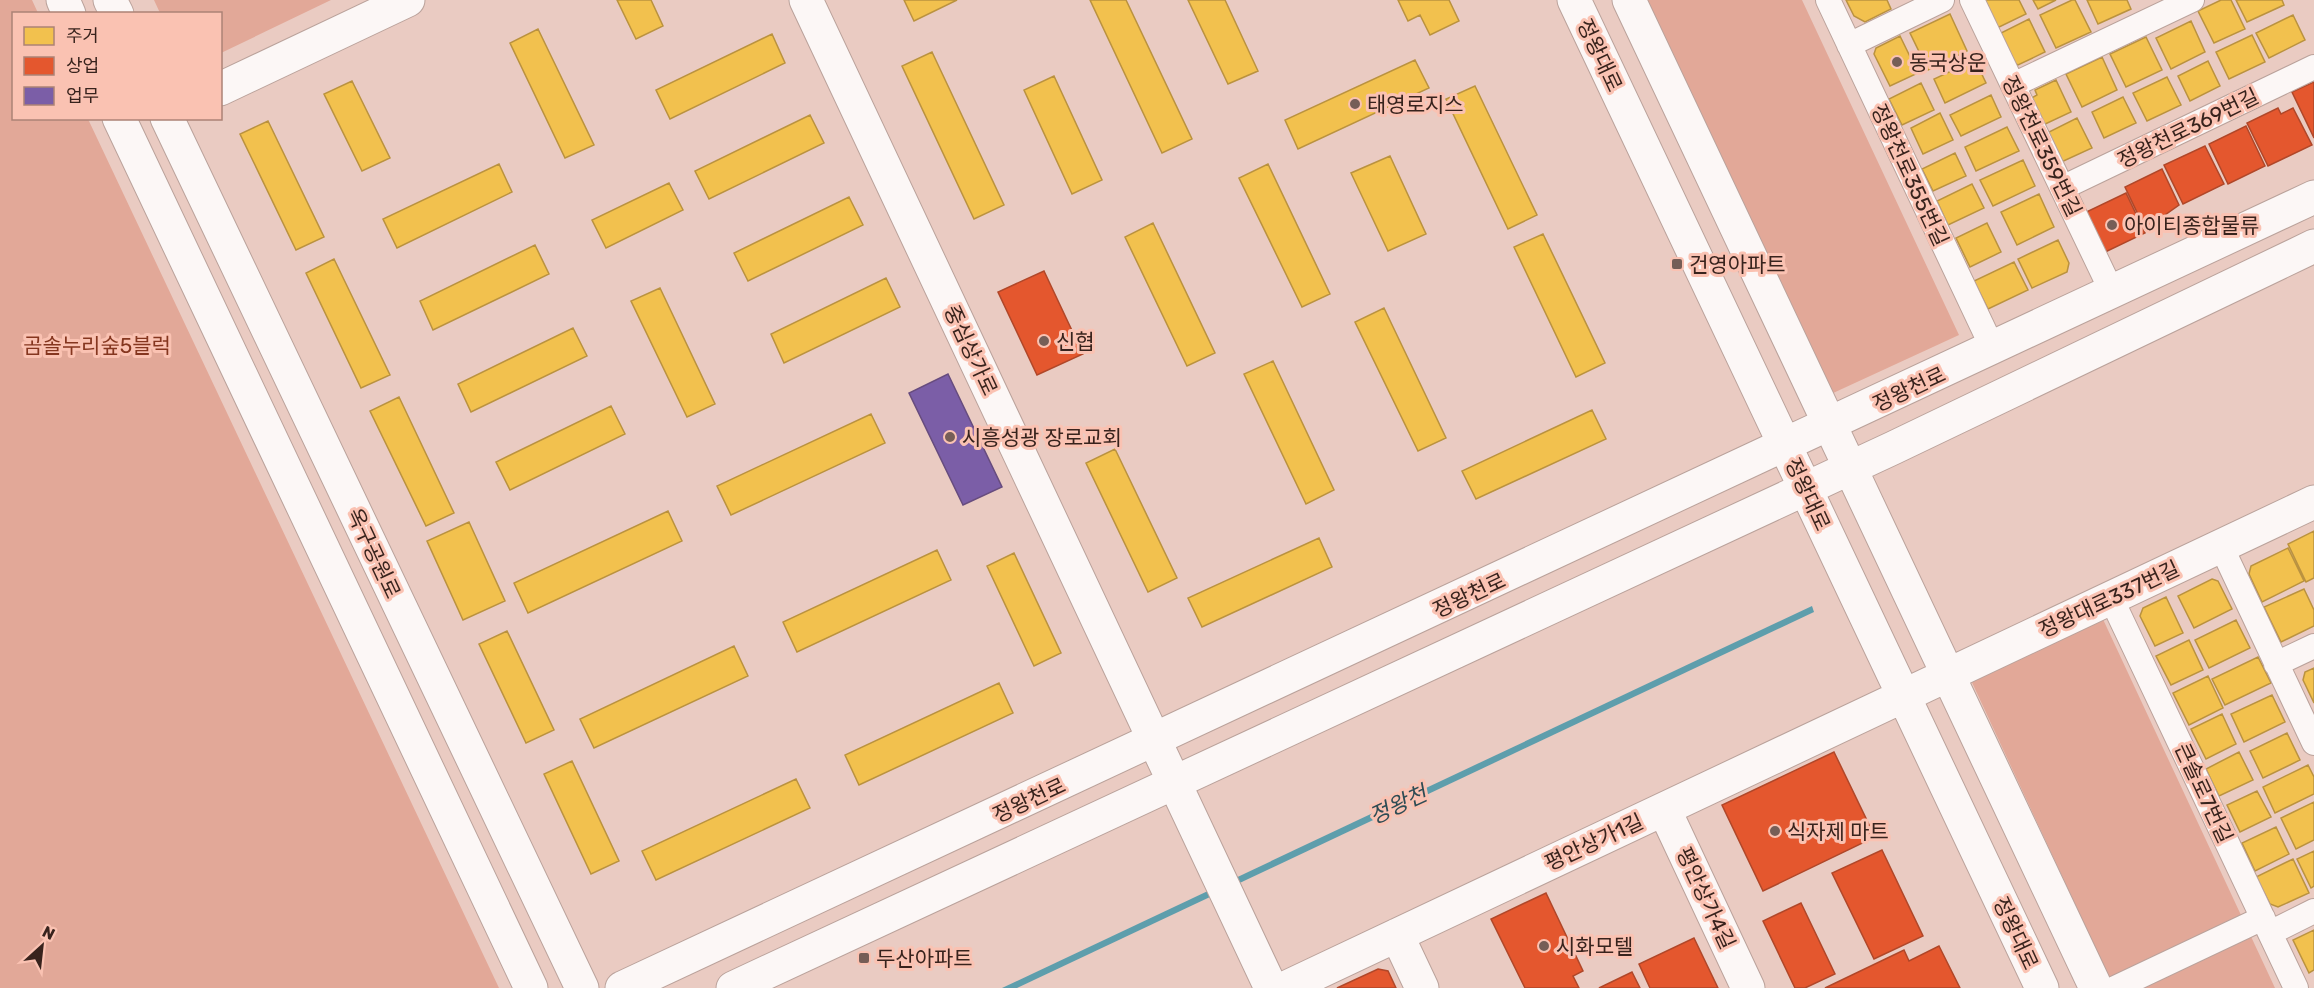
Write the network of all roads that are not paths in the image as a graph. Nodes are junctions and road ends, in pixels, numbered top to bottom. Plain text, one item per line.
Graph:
1 (408, 0) edge
2 (806, 0) edge
3 (1574, 0) edge
4 (1629, 0) edge
5 (1828, 0) edge
6 (1942, 0) edge
7 (1972, 0) edge
8 (2192, 0) edge
9 (1849, 45) junction
10 (2314, 67) edge
11 (2013, 85) junction
12 (222, 88) edge
13 (151, 120) edge
14 (168, 120) edge
15 (123, 127) edge
16 (2062, 188) junction
17 (2314, 197) edge
18 (2314, 246) edge
19 (2112, 292) junction
20 (1993, 349) junction
21 (1830, 426) junction
22 (1786, 447) junction
23 (1850, 468) junction
24 (1806, 489) junction
25 (2314, 502) edge
26 (2221, 546) junction
27 (2111, 598) junction
28 (2314, 646) edge
29 (2276, 664) junction
30 (1948, 675) junction
31 (1903, 696) junction
32 (1155, 742) junction
33 (2314, 743) edge
34 (1175, 783) junction
35 (1664, 809) junction
36 (2314, 911) edge
37 (2267, 925) junction
38 (1397, 935) junction
39 (531, 988) edge
40 (582, 988) edge
41 (622, 988) edge
42 (734, 988) edge
43 (1271, 988) edge
44 (1285, 988) edge
45 (1422, 988) edge
46 (1748, 988) edge
47 (2042, 988) edge
48 (2096, 988) edge
49 (2115, 988) edge
50 (2296, 988) edge

1 - 12 street
2 - 32 street, 중심상가로
3 - 22 street, 정왕대로
4 - 21 street
5 - 9 street, 정왕천로355번길
6 - 9 street
7 - 11 street, 정왕천로359번길
8 - 11 street
9 - 20 street, 정왕천로355번길
10 - 16 street, 정왕천로369번길
11 - 16 street, 정왕천로359번길
13 - 15 street
14 - 40 street, 옥구공원로
15 - 39 street, 옥구공원로
16 - 19 street, 정왕천로359번길
17 - 19 street, 정왕천로
18 - 23 street
19 - 20 street, 정왕천로
20 - 21 street, 정왕천로
21 - 22 street, 정왕천로
21 - 23 street
22 - 24 street, 정왕대로
22 - 32 street, 정왕천로
23 - 24 street
23 - 30 street
24 - 31 street, 정왕대로
24 - 34 street
25 - 26 street, 정왕대로337번길
26 - 27 street, 정왕대로337번길
26 - 29 street
27 - 30 street, 정왕대로337번길
27 - 37 street, 큰솔로7번길
28 - 29 street
29 - 33 street
30 - 31 street, 정왕대로337번길
30 - 48 street
31 - 35 street, 평안상가1길
31 - 47 street, 정왕대로
32 - 34 street, 중심상가로
32 - 41 street, 정왕천로
34 - 42 street
34 - 43 street, 중심상가로
35 - 38 street, 평안상가1길
35 - 46 street, 평안상가4길
36 - 37 street
37 - 49 street
37 - 50 street, 큰솔로7번길
38 - 44 street, 평안상가1길
38 - 45 street

